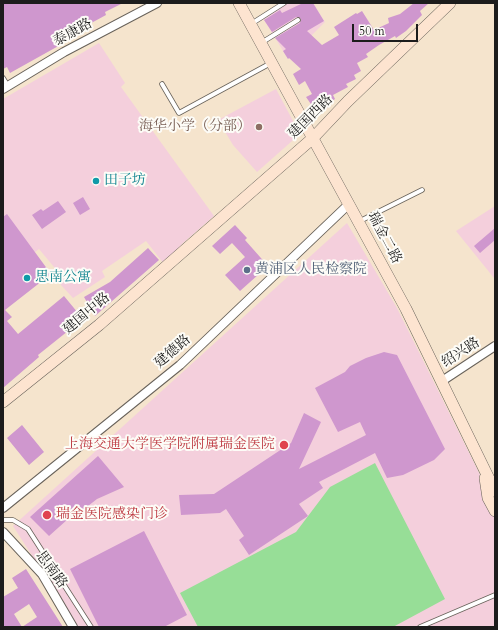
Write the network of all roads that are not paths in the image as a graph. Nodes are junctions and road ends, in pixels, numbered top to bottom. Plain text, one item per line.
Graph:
1 (157, 3) edge
2 (239, 3) edge
3 (284, 3) edge
4 (450, 3) edge
5 (298, 20) dead end
6 (250, 24) junction
7 (261, 44) junction
8 (271, 63) junction
9 (3, 78) edge
10 (162, 84) dead end
11 (6, 87) edge
12 (313, 138) junction
13 (422, 190) dead end
14 (349, 204) junction
15 (358, 222) junction
16 (188, 248) joint
17 (495, 346) edge
18 (442, 381) junction
19 (3, 402) edge
20 (485, 472) junction
21 (495, 491) edge
22 (3, 508) edge
23 (495, 511) edge
24 (3, 520) edge
25 (3, 532) edge
26 (495, 595) edge
27 (74, 627) edge
28 (91, 627) edge
29 (420, 627) edge

1 - 11 street, 泰康路
2 - 6 main road, 瑞金二路
3 - 6 lane
4 - 12 main road, 建国西路
5 - 7 lane
6 - 7 main road, 瑞金二路
7 - 8 main road, 瑞金二路
8 - 10 lane
8 - 12 main road, 瑞金二路
9 - 11 lane
12 - 14 main road, 瑞金二路
12 - 16 main road, 建国西路
13 - 15 lane
14 - 15 main road, 瑞金二路
14 - 22 street, 建德路
15 - 18 main road, 瑞金二路
16 - 19 main road, 建国中路
17 - 18 street, 绍兴路
18 - 20 main road, 瑞金二路
20 - 21 main road, 瑞金二路
20 - 23 main road
24 - 28 lane
25 - 27 street, 思南路
26 - 29 lane

